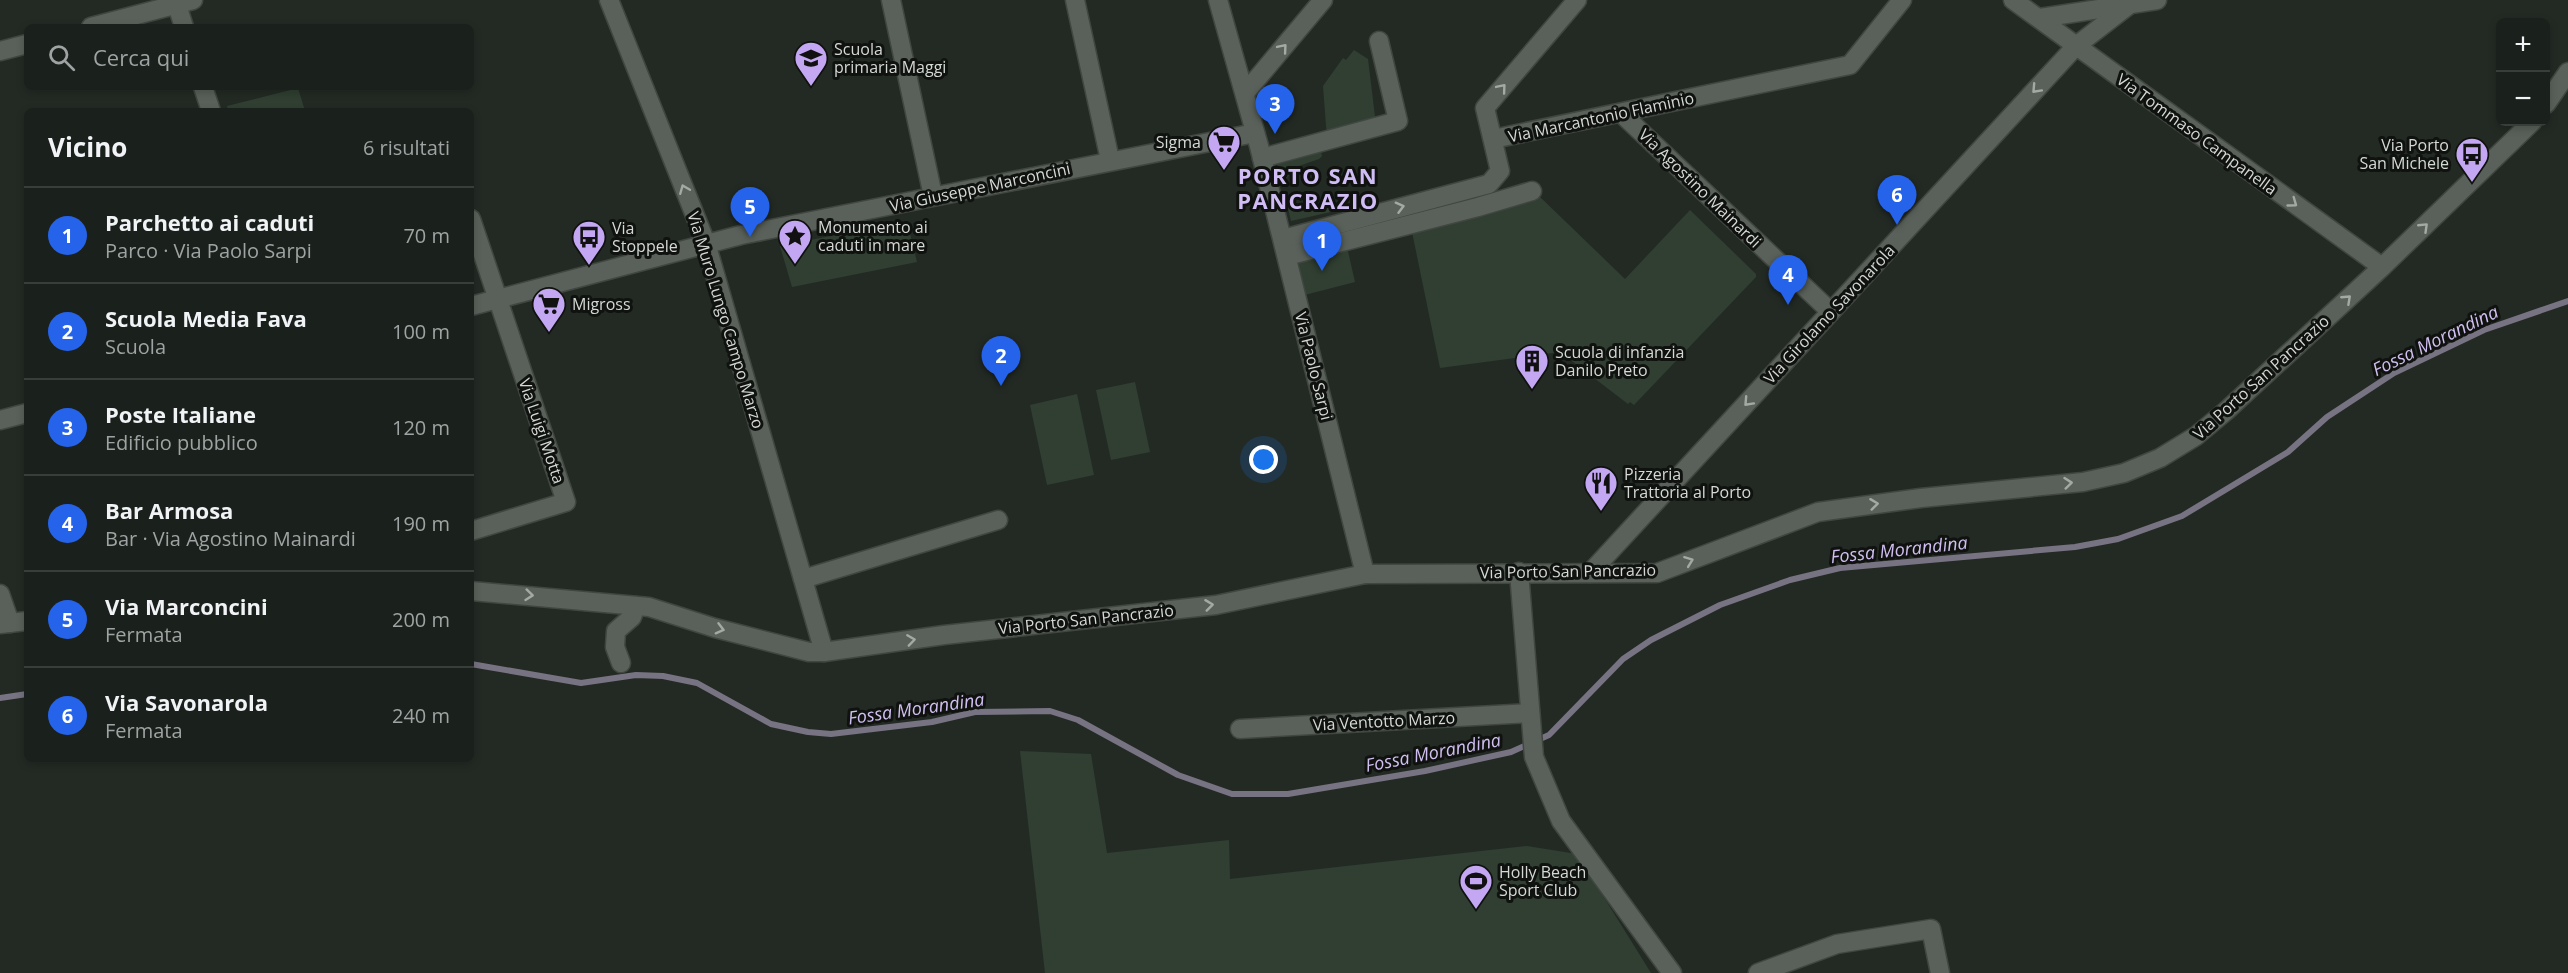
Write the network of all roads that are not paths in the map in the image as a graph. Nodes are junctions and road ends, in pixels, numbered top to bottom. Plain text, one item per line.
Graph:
1 (609, 0) edge
2 (891, 0) edge
3 (1075, 0) edge
4 (1218, 0) edge
5 (1323, 0) edge
6 (1577, 0) edge
7 (1902, 0) edge
8 (2013, 0) edge
9 (2157, 0) edge
10 (185, 2) edge
11 (2129, 5) junction
12 (2040, 18) junction
13 (102, 24) edge
14 (184, 24) edge
15 (1379, 41) dead end
16 (24, 45) edge
17 (2076, 46) junction
18 (0, 51) edge
19 (2568, 72) edge
20 (204, 90) edge
21 (1245, 93) junction
22 (2550, 98) edge
23 (210, 108) edge
24 (1621, 113) junction
25 (2528, 126) edge
26 (1255, 133) junction
27 (1492, 140) junction
28 (1262, 158) junction
29 (1110, 160) junction
30 (1532, 191) dead end
31 (933, 196) junction
32 (474, 228) edge
33 (706, 243) junction
34 (1285, 247) junction
35 (2382, 267) junction
36 (497, 299) junction
37 (474, 305) edge
38 (1831, 312) junction
39 (24, 414) edge
40 (0, 420) edge
41 (998, 520) dead end
42 (474, 530) edge
43 (1609, 565) junction
44 (1520, 572) junction
45 (1590, 573) joint
46 (1365, 574) junction
47 (802, 579) junction
48 (474, 591) edge
49 (0, 594) edge
50 (636, 606) junction
51 (12, 623) edge
52 (824, 652) junction
53 (621, 663) dead end
54 (1529, 713) junction
55 (1240, 729) dead end
56 (1672, 973) edge
57 (1758, 973) edge
58 (1940, 973) edge

33 -> 1 street, Via Muro Lungo Campo Marzo
2 - 31 street
3 - 29 street
4 - 21 street, Via Paolo Sarpi
21 -> 5 street
27 -> 6 street
7 - 24 street, Via Marcantonio Flaminio
8 - 12 street, Via Tommaso Campanella
9 - 11 street
10 - 13 street
10 - 14 street
11 - 12 street
11 - 17 street, Via Girolamo Savonarola
12 - 17 street, Via Tommaso Campanella
15 - 28 street
16 - 18 street
17 -> 35 street, Via Tommaso Campanella
17 -> 38 street, Via Girolamo Savonarola
19 - 22 street
20 - 23 street
21 - 26 street, Via Paolo Sarpi
24 - 27 street, Via Marcantonio Flaminio
24 - 38 street, Via Agostino Mainardi
35 -> 25 street, Via Porto San Pancrazio
26 - 28 street, Via Paolo Sarpi
26 - 29 street, Via Giuseppe Marconcini
34 -> 27 street, Via Marcantonio Flaminio
28 - 34 street, Via Paolo Sarpi
29 - 31 street, Via Giuseppe Marconcini
30 - 34 street
31 - 33 street, Via Giuseppe Marconcini
32 - 36 street
33 - 36 street, Via Giuseppe Marconcini
33 - 47 street, Via Muro Lungo Campo Marzo
34 - 46 street, Via Paolo Sarpi
43 -> 35 street, Via Porto San Pancrazio
36 - 37 street, Via Giuseppe Marconcini
36 - 42 street, Via Luigi Motta
38 -> 43 street, Via Girolamo Savonarola
39 - 40 street
41 - 47 street
43 - 45 street, Via Girolamo Savonarola
44 - 45 street, Via Porto San Pancrazio
44 - 46 street, Via Porto San Pancrazio
44 - 54 street
52 -> 46 street, Via Porto San Pancrazio
47 - 52 street, Via Muro Lungo Campo Marzo
48 -> 50 street, Via Porto San Pancrazio
49 - 51 street
50 -> 52 street, Via Porto San Pancrazio
50 - 53 street
54 - 55 street, Via Ventotto Marzo
54 - 56 street
57 - 58 street

